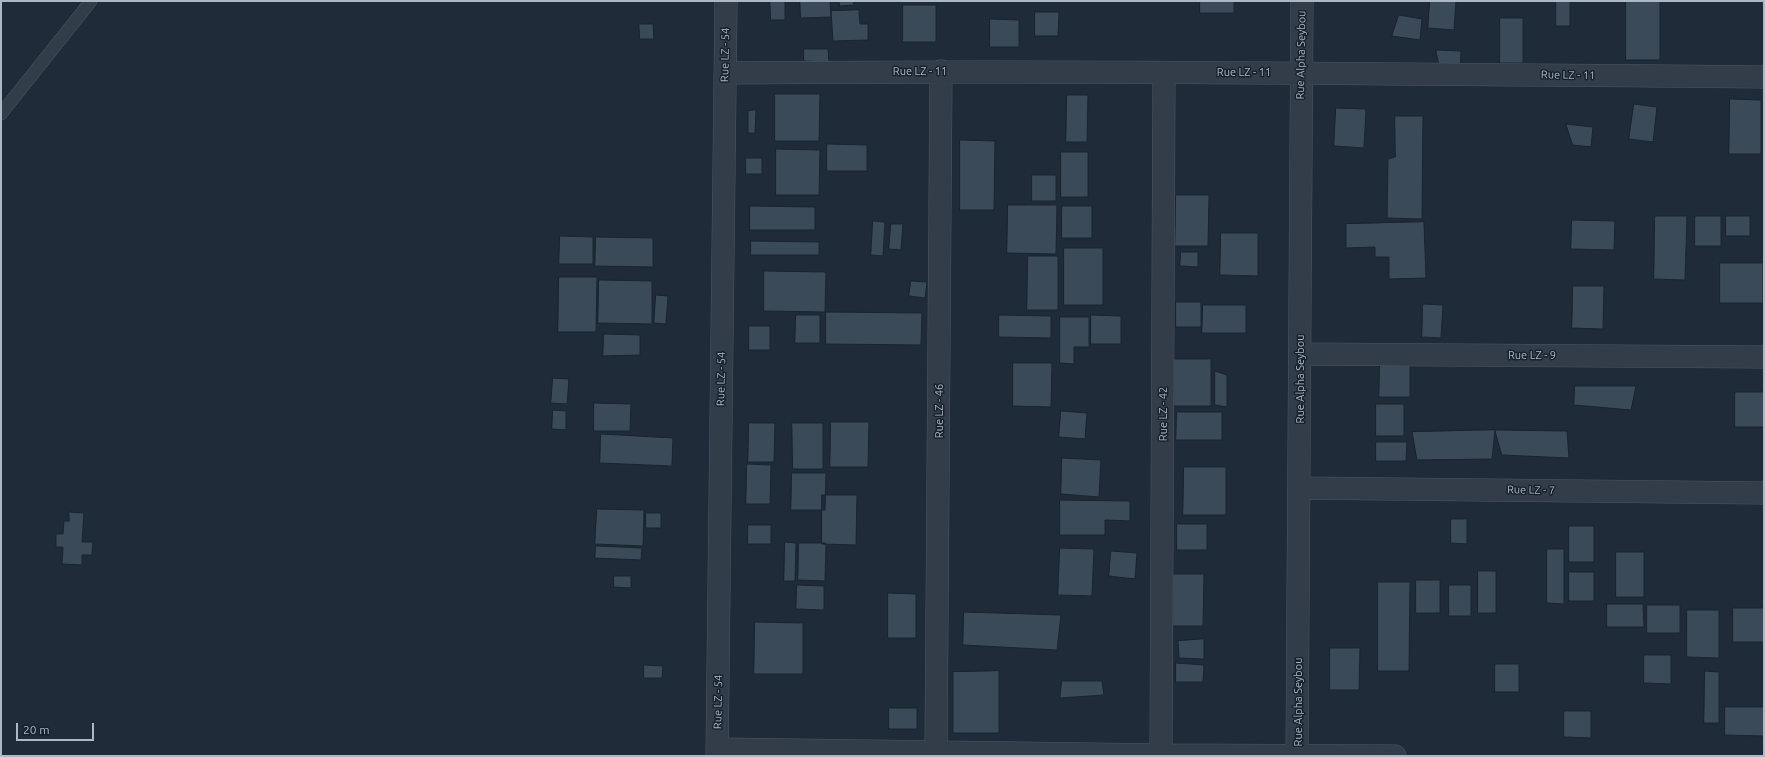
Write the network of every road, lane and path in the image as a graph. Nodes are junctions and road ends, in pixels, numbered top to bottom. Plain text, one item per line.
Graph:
1 (91, 1) edge
2 (726, 1) edge
3 (1302, 1) edge
4 (941, 71) junction
5 (1164, 72) junction
6 (1301, 72) junction
7 (725, 73) junction
8 (1764, 77) edge
9 (1, 114) edge
10 (1300, 354) junction
11 (1764, 357) edge
12 (1299, 488) junction
13 (1764, 493) edge
14 (936, 752) junction
15 (717, 753) edge
16 (1161, 755) edge
17 (1297, 755) edge
18 (1395, 756) edge

1 - 9 lane
2 - 7 street, Rue LZ - 54
3 - 6 street, Rue Alpha Seybou
4 - 5 street, Rue LZ - 11
4 - 7 street, Rue LZ - 11
4 - 14 street, Rue LZ - 46
5 - 6 street, Rue LZ - 11
5 - 16 street, Rue LZ - 42
6 - 8 street, Rue LZ - 11
6 - 10 street, Rue Alpha Seybou
7 - 15 street, Rue LZ - 54
10 - 11 street, Rue LZ - 9
10 - 12 street, Rue Alpha Seybou
12 - 13 street, Rue LZ - 7
12 - 17 street, Rue Alpha Seybou
14 - 15 street
14 - 16 street
16 - 17 street
17 - 18 street

